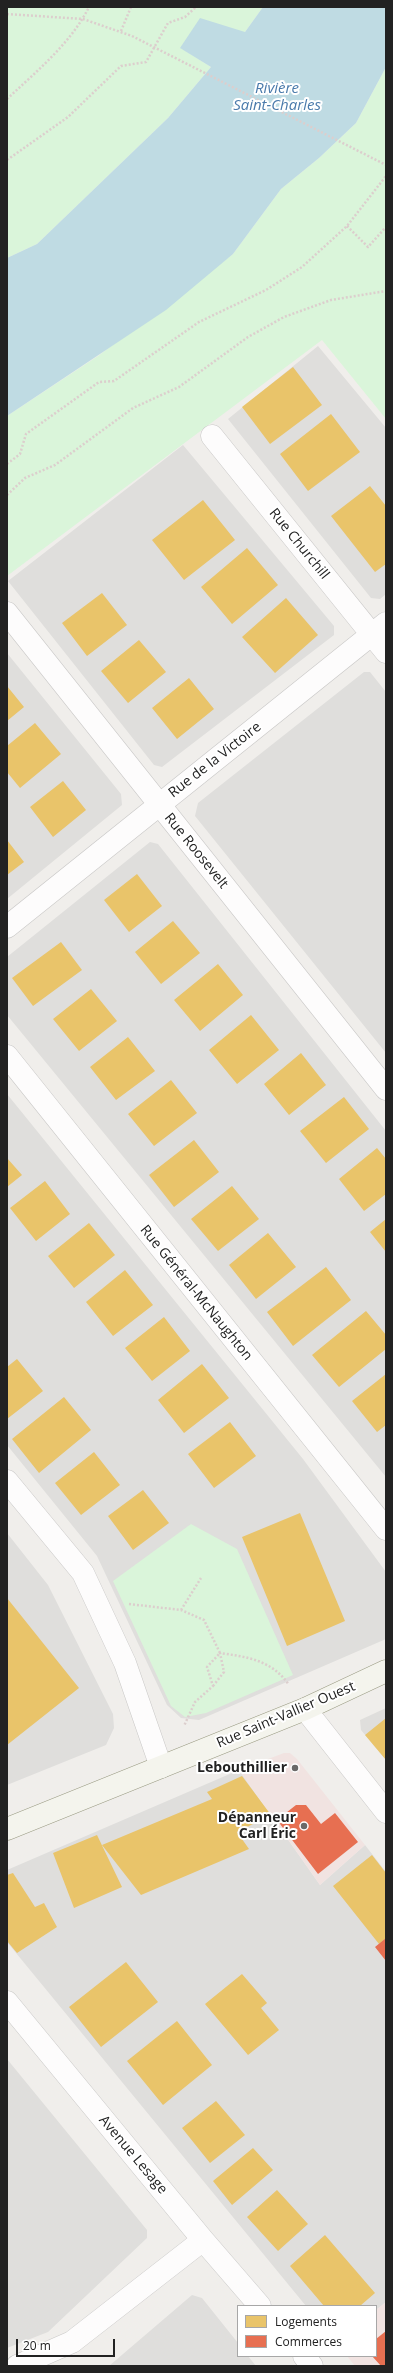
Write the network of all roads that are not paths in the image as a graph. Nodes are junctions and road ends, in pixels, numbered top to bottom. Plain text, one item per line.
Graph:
1 (212, 436) dead end
2 (7, 613) edge
3 (379, 629) edge
4 (386, 652) edge
5 (158, 805) junction
6 (7, 927) edge
7 (7, 1056) edge
8 (386, 1089) edge
9 (7, 1481) edge
10 (386, 1529) edge
11 (386, 1671) edge
12 (305, 1709) junction
13 (161, 1767) junction
14 (386, 1812) edge
15 (7, 1829) edge
16 (7, 2004) edge
17 (203, 2240) junction
18 (259, 2305) edge
19 (305, 2357) edge
20 (16, 2366) edge
21 (312, 2366) edge

1 - 3 street, Rue Churchill
2 - 5 street, Rue Roosevelt
3 - 4 street, Rue Churchill
3 - 5 street, Rue de la Victoire
5 - 6 street, Rue de la Victoire
5 - 8 street, Rue Roosevelt
7 - 10 street, Rue Général-McNaughton
9 - 13 street
11 - 12 street, Rue Saint-Vallier Ouest
12 - 13 street, Rue Saint-Vallier Ouest
12 - 14 street
13 - 15 street, Rue Saint-Vallier Ouest
16 - 17 street, Avenue Lesage
17 - 18 street, Avenue Lesage
17 - 20 street
19 - 21 street

